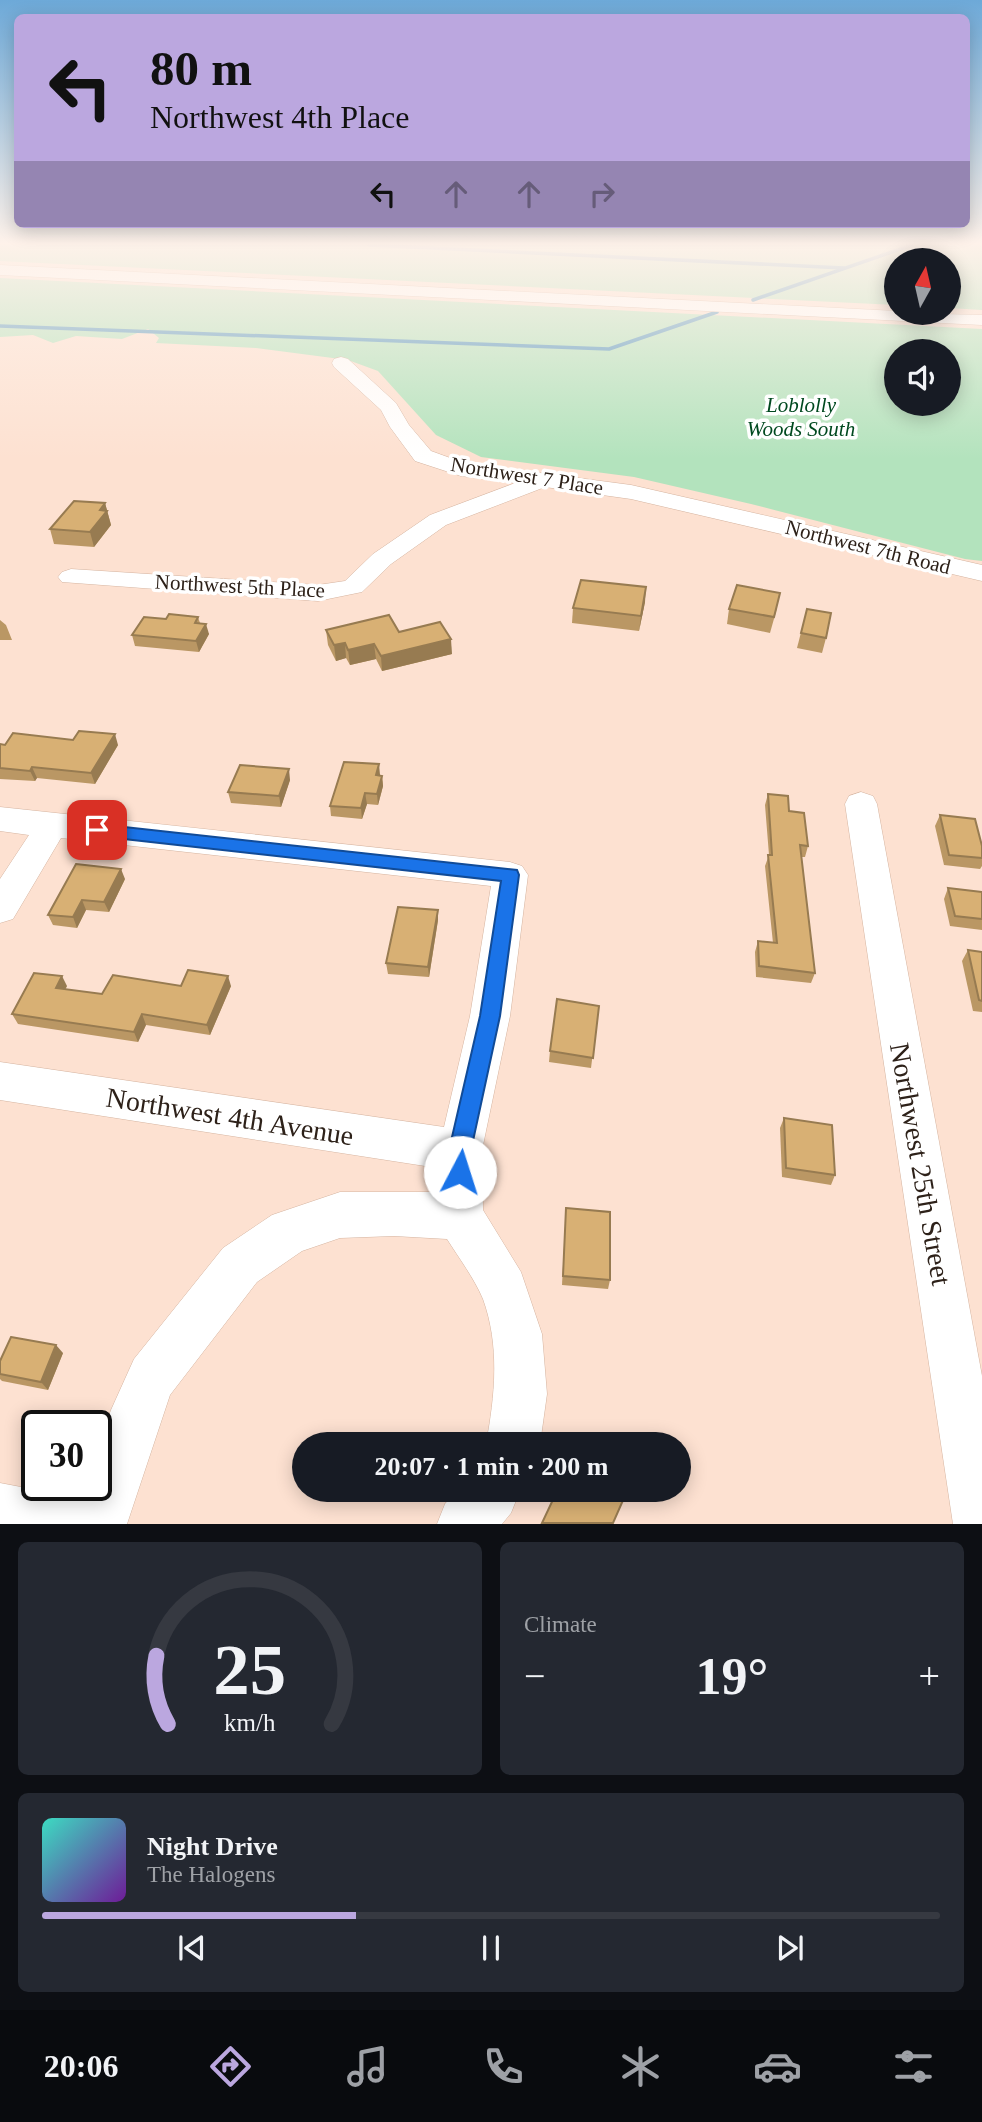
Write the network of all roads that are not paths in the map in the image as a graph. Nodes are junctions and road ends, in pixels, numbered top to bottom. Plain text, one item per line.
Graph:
1 (906, 316) edge
2 (982, 320) edge
3 (341, 363) dead end
4 (546, 480) junction
5 (754, 520) joint
6 (982, 573) edge
7 (71, 577) dead end
8 (861, 804) dead end
9 (0, 819) edge
10 (53, 824) junction
11 (0, 909) edge
12 (0, 1081) edge
13 (460, 1150) junction
14 (460, 1216) junction
15 (515, 1432) edge
16 (0, 1511) edge
17 (68, 1524) edge
18 (99, 1524) edge
19 (981, 1524) edge

1 - 2 street
3 - 4 street, Northwest 7 Place
4 - 5 street, Northwest 7 Place
4 - 7 street, Northwest 5th Place
5 - 6 street, Northwest 7th Road
8 - 19 street, Northwest 25th Street
9 - 10 street
10 - 11 street
10 - 13 street
12 - 13 street, Northwest 4th Avenue
13 - 14 street
14 - 15 street
14 - 18 street
16 - 17 street

